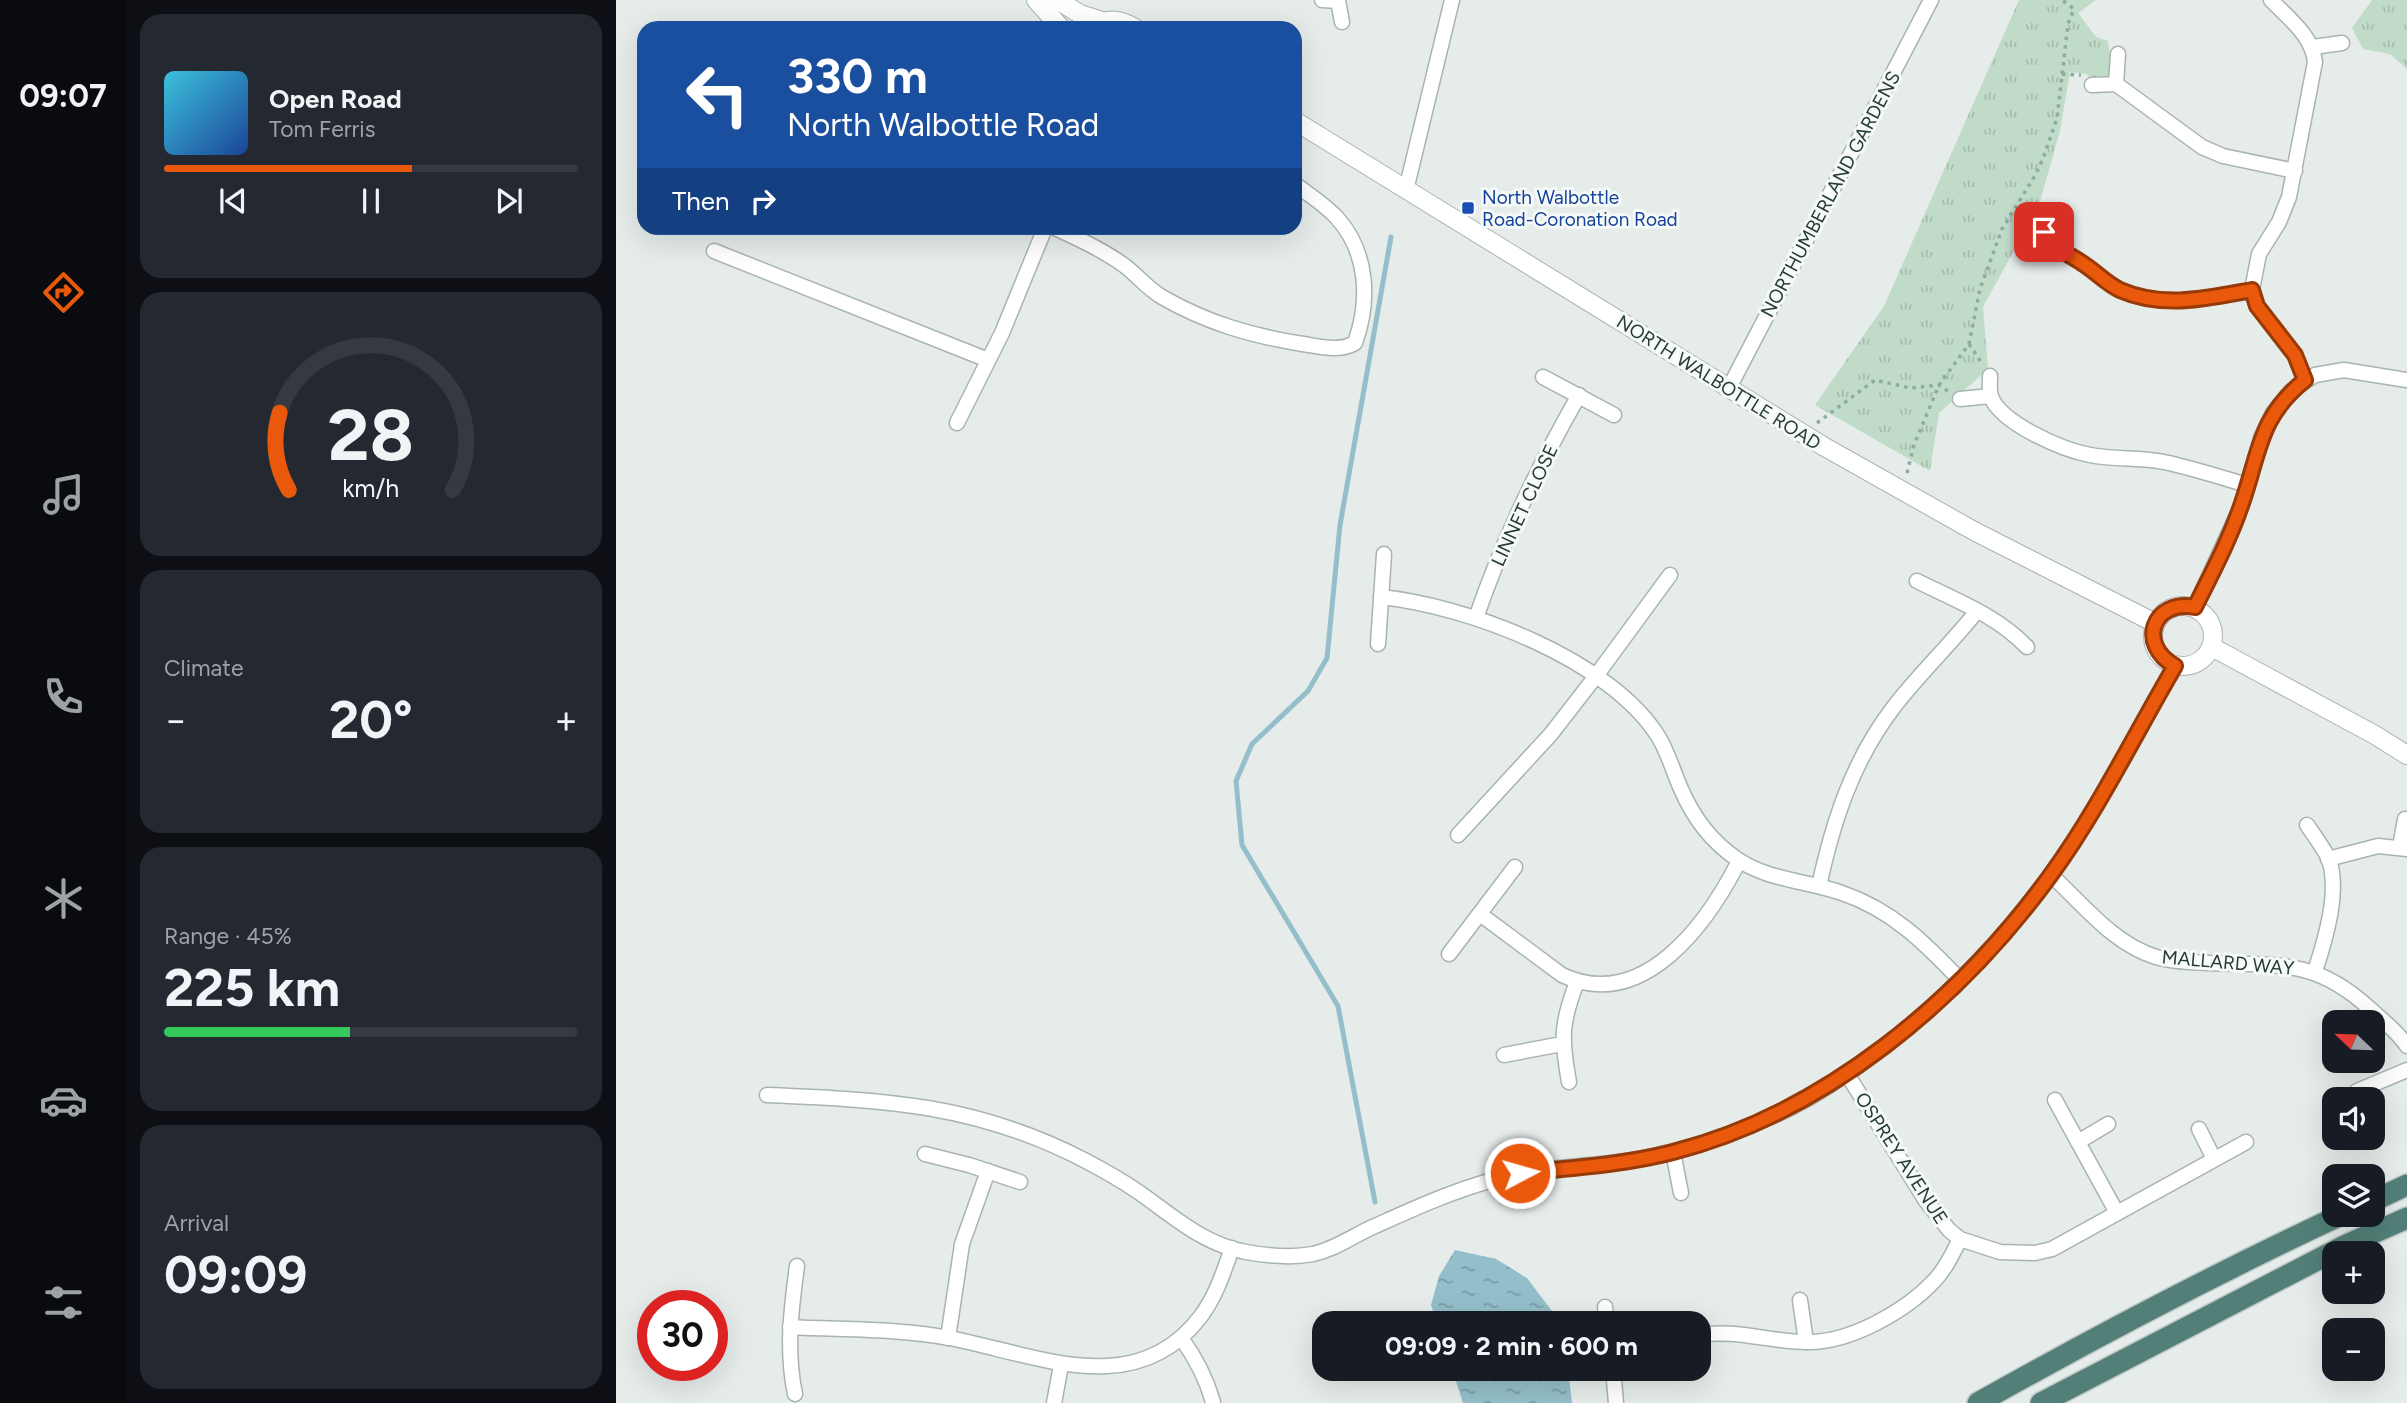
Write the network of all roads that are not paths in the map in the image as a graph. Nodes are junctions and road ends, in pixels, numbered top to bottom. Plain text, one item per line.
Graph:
1 (1036, 0) edge
2 (1057, 0) edge
3 (1322, 0) edge
4 (1338, 0) edge
5 (1452, 0) edge
6 (1931, 0) edge
7 (2271, 0) edge
8 (1055, 21) edge
9 (1091, 21) edge
10 (1342, 22) dead end
11 (2342, 43) dead end
12 (2313, 47) junction
13 (2118, 54) dead end
14 (2116, 84) junction
15 (2092, 85) dead end
16 (1302, 125) edge
17 (2295, 171) junction
18 (1302, 190) edge
19 (1406, 190) junction
20 (2042, 211) dead end
21 (1042, 235) edge
22 (1069, 235) edge
23 (2045, 235) junction
24 (2024, 245) dead end
25 (714, 251) dead end
26 (2252, 290) junction
27 (988, 360) junction
28 (1990, 376) road end
29 (1543, 377) dead end
30 (2305, 380) junction
31 (2407, 380) edge
32 (1729, 388) junction
33 (1579, 395) junction
34 (1991, 396) junction
35 (1960, 399) road end
36 (1614, 415) dead end
37 (957, 423) dead end
38 (2247, 485) junction
39 (1384, 554) dead end
40 (1670, 575) dead end
41 (1917, 582) dead end
42 (1381, 597) junction
43 (2195, 607) junction
44 (1977, 611) junction
45 (1476, 618) junction
46 (2155, 623) junction
47 (1378, 644) dead end
48 (2027, 647) dead end
49 (2212, 647) junction
50 (2175, 666) junction
51 (1596, 676) junction
52 (2407, 755) edge
53 (2405, 819) dead end
54 (2306, 825) dead end
55 (1458, 835) dead end
56 (2403, 848) edge
57 (2328, 859) junction
58 (1740, 861) junction
59 (1515, 867) dead end
60 (2051, 875) junction
61 (1819, 886) junction
62 (1479, 914) junction
63 (1449, 954) dead end
64 (2315, 971) junction
65 (1959, 980) junction
66 (1577, 982) junction
67 (1562, 1044) junction
68 (2407, 1045) edge
69 (1504, 1055) dead end
70 (2407, 1070) edge
71 (1847, 1074) junction
72 (1569, 1082) dead end
73 (2367, 1087) edge
74 (767, 1096) dead end
75 (2054, 1100) dead end
76 (2108, 1124) dead end
77 (2199, 1129) dead end
78 (2078, 1142) junction
79 (2246, 1142) dead end
80 (1673, 1152) junction
81 (925, 1154) dead end
82 (2214, 1159) junction
83 (988, 1171) junction
84 (1020, 1182) dead end
85 (2407, 1185) edge
86 (1681, 1193) dead end
87 (2385, 1195) edge
88 (2117, 1213) junction
89 (2407, 1218) edge
90 (2322, 1224) edge
91 (1961, 1239) junction
92 (1232, 1248) junction
93 (797, 1266) dead end
94 (1800, 1300) dead end
95 (1605, 1307) dead end
96 (1606, 1311) edge
97 (790, 1327) junction
98 (1711, 1334) edge
99 (948, 1338) junction
100 (1181, 1338) junction
101 (1806, 1342) junction
102 (1062, 1365) junction
103 (1614, 1381) edge
104 (795, 1394) dead end
105 (1213, 1402) edge
106 (1054, 1403) edge
107 (1616, 1403) edge
108 (1978, 1403) edge
109 (2041, 1403) edge

1 - 8 street
2 - 9 street
3 - 4 street
4 - 10 street
5 - 19 street
6 - 32 street, NORTHUMBERLAND GARDENS
7 - 12 street
11 - 12 street
12 - 17 street
13 - 14 street
14 - 15 street
14 - 17 street
16 - 19 street, NORTH WALBOTTLE ROAD
17 - 26 street
18 - 22 street
19 - 32 street, NORTH WALBOTTLE ROAD
20 - 23 street
21 - 27 street
23 - 24 street
23 - 26 street
25 - 27 street
26 - 30 street
27 - 37 street
28 - 34 street
29 - 33 street
30 - 31 street
30 - 38 street
32 - 46 street, NORTH WALBOTTLE ROAD
33 - 36 street
33 - 45 street, LINNET CLOSE
34 - 35 street
34 - 38 street
38 - 43 street
39 - 42 street
40 - 51 street
41 - 44 street
42 - 45 street
42 - 47 street
43 - 46 street
43 - 49 street
44 - 48 street
44 - 61 street
45 - 51 street
46 - 50 street
49 - 50 street
49 - 52 street
50 - 60 street
51 - 55 street
51 - 58 street
53 - 56 street
54 - 57 street
56 - 57 street
57 - 64 street
58 - 61 street
58 - 66 street
59 - 62 street
60 - 64 street, MALLARD WAY
60 - 65 street
61 - 65 street
62 - 63 street
62 - 66 street
64 - 68 street, MALLARD WAY
65 - 71 street
66 - 67 street
67 - 69 street
67 - 72 street
70 - 73 street
71 - 80 street
71 - 91 street, OSPREY AVENUE
74 - 92 street
75 - 78 street
76 - 78 street
77 - 82 street
78 - 88 street
79 - 82 street, OSPREY AVENUE
80 - 86 street
80 - 92 street
81 - 83 street
82 - 88 street, OSPREY AVENUE
83 - 84 street
83 - 99 street
85 - 87 highway
88 - 91 street, OSPREY AVENUE
89 - 109 highway
90 - 108 highway
91 - 101 street
92 - 100 street
93 - 97 street
94 - 101 street
95 - 96 street
97 - 99 street
97 - 104 street
98 - 101 street
99 - 102 street
100 - 102 street
100 - 105 street
102 - 106 street
103 - 107 street

